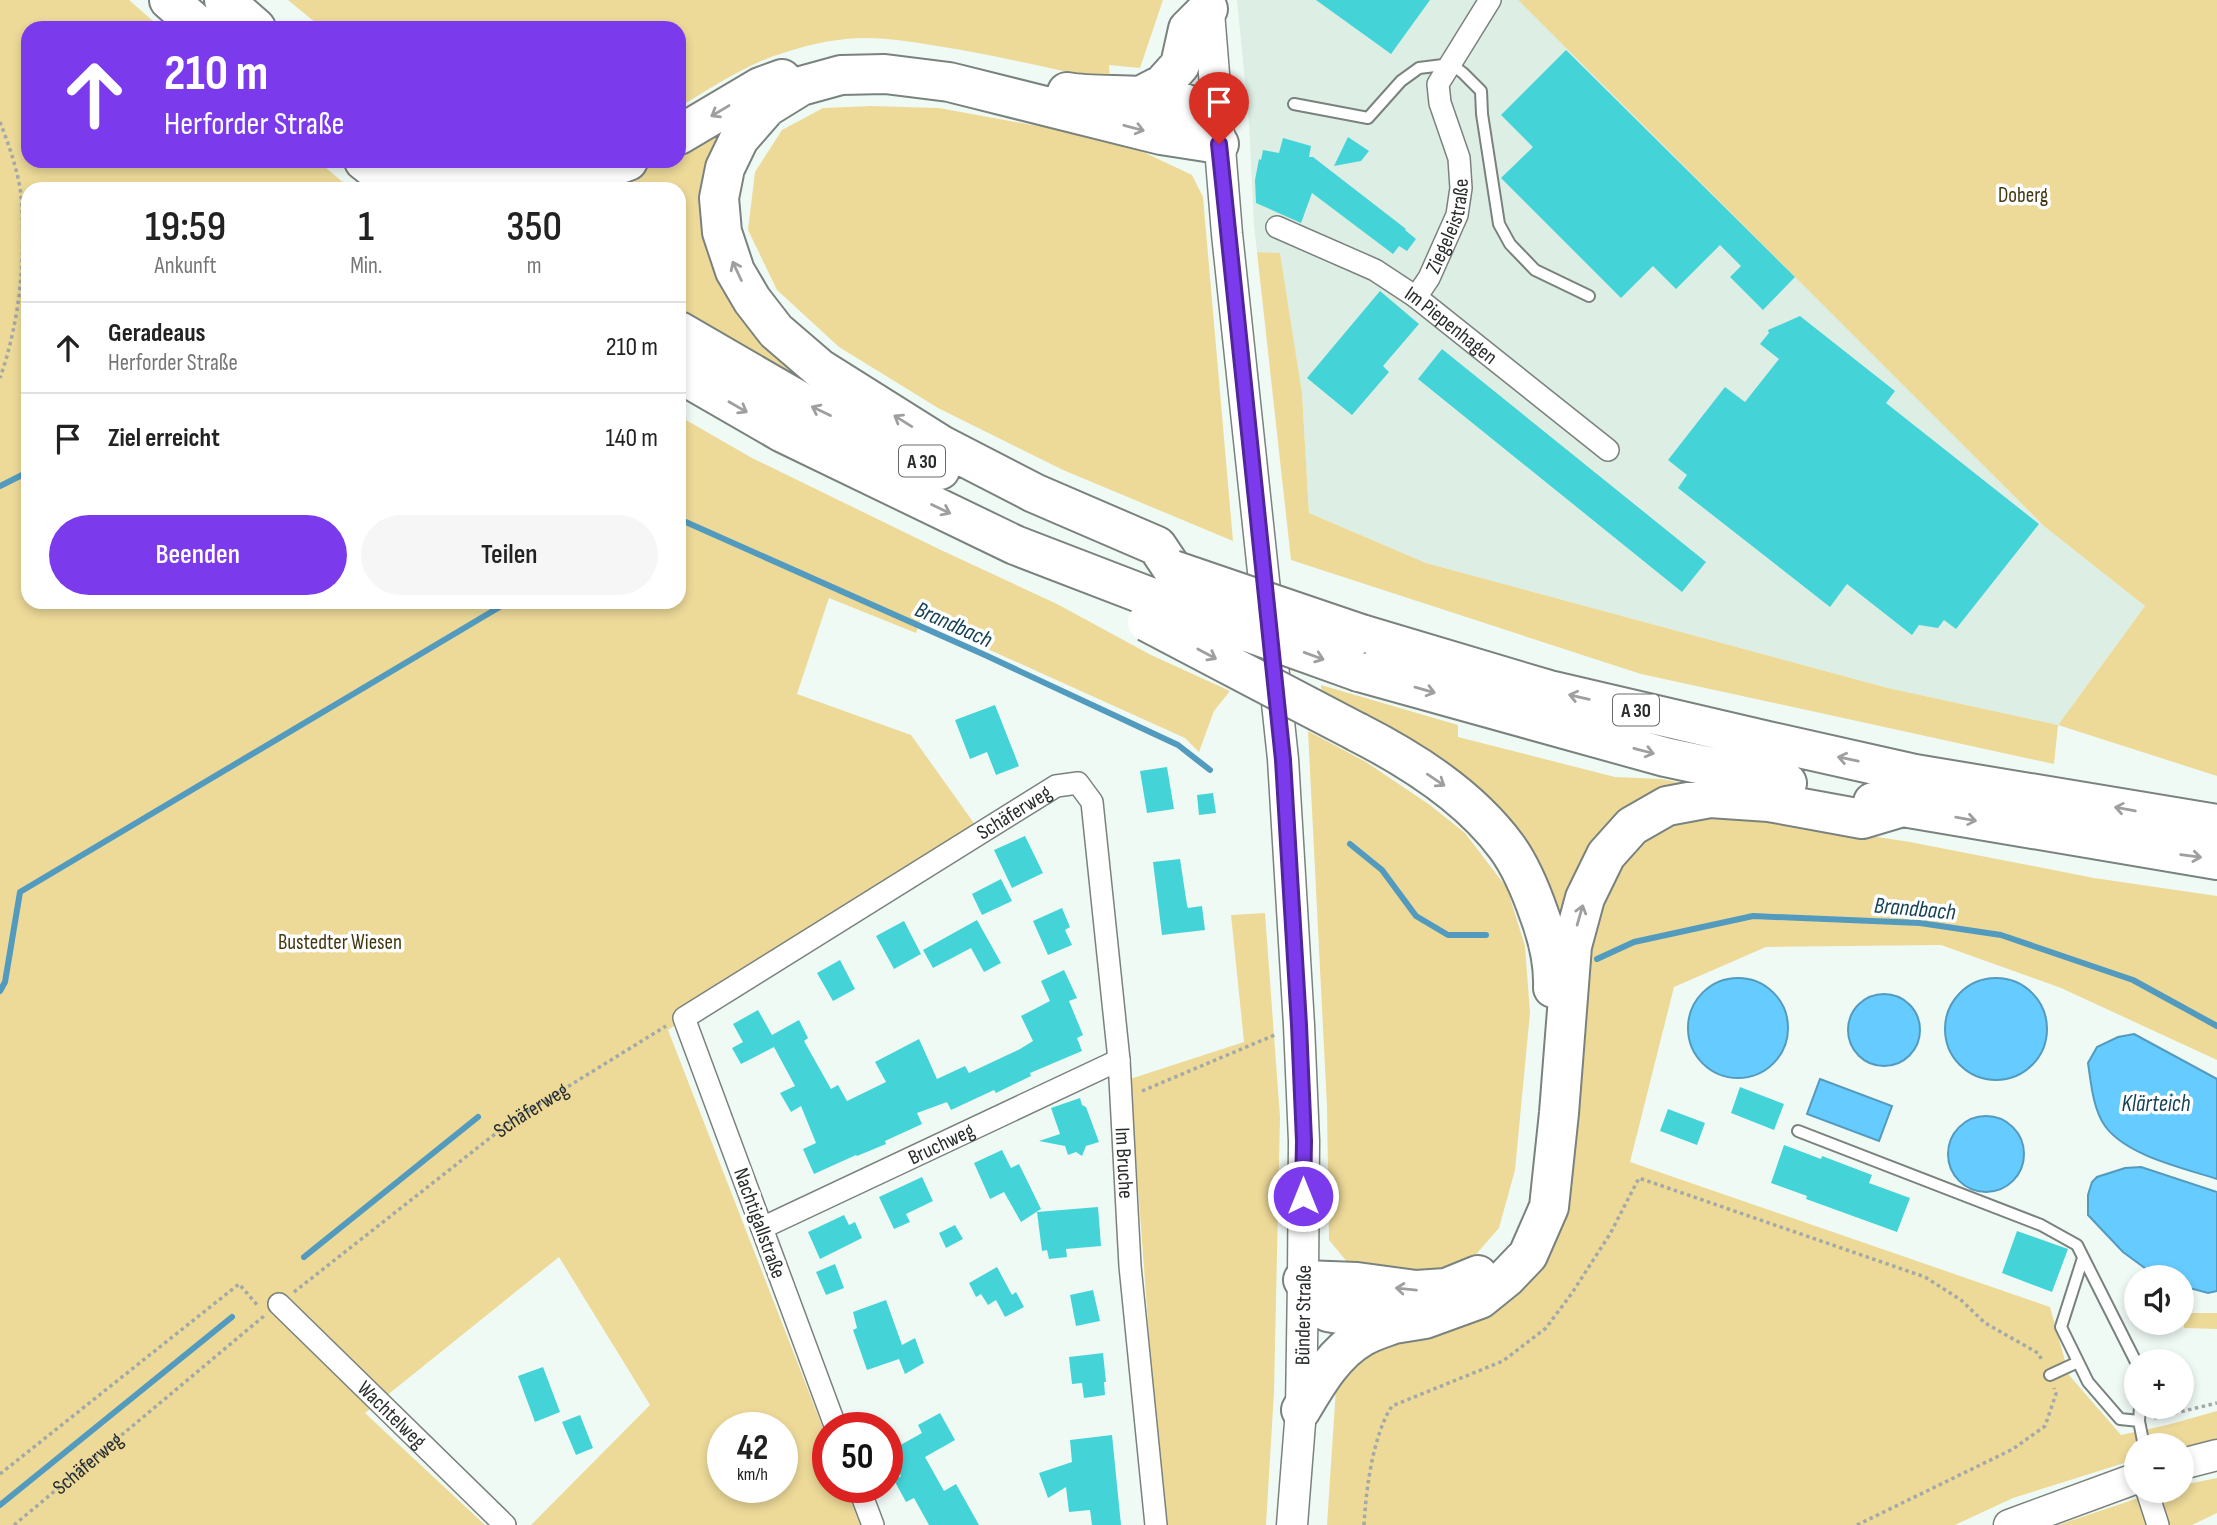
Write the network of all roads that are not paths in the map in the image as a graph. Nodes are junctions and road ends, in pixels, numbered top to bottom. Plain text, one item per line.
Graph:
1 (169, 0) edge
2 (1490, 0) edge
3 (1208, 5) edge
4 (193, 21) edge
5 (1451, 64) junction
6 (1140, 96) junction
7 (1294, 104) dead end
8 (686, 131) edge
9 (1219, 144) junction
10 (373, 168) edge
11 (430, 168) edge
12 (494, 168) edge
13 (610, 168) edge
14 (391, 182) edge
15 (451, 182) edge
16 (1277, 227) dead end
17 (1589, 296) dead end
18 (1416, 297) junction
19 (686, 335) edge
20 (686, 377) edge
21 (1608, 450) dead end
22 (1159, 598) junction
23 (1092, 803) joint
24 (1899, 807) junction
25 (2217, 824) edge
26 (2217, 860) edge
27 (684, 1018) joint
28 (1119, 1060) junction
29 (1798, 1131) dead end
30 (762, 1228) junction
31 (2083, 1258) junction
32 (1303, 1280) junction
33 (279, 1304) road end
34 (1394, 1324) junction
35 (2129, 1349) edge
36 (2078, 1362) junction
37 (2050, 1375) road end
38 (1301, 1410) junction
39 (830, 1412) edge
40 (2139, 1421) joint
41 (2141, 1433) edge
42 (2217, 1455) edge
43 (2194, 1461) edge
44 (2124, 1483) edge
45 (865, 1503) edge
46 (2151, 1503) edge
47 (505, 1525) edge
48 (873, 1525) edge
49 (1156, 1525) edge
50 (1292, 1525) edge
51 (2009, 1525) edge
52 (2158, 1525) edge

1 - 4 highway
2 - 5 street, Ziegeleistraße
3 - 6 highway
3 - 9 main road, Bünder Straße
5 - 7 lane
5 - 17 lane
5 - 18 street, Ziegeleistraße
6 -> 8 highway
6 - 9 highway
22 -> 9 highway
9 - 32 main road, Bünder Straße
10 - 14 highway
11 - 15 highway
12 - 13 highway
16 - 18 street, Im Piepenhagen
18 - 21 street, Im Piepenhagen
22 -> 19 highway, A 30
20 -> 22 highway, A 30
22 -> 24 highway, A 30, bridge
25 -> 22 highway, A 30, bridge
22 -> 32 highway, bridge
23 - 27 street, Schäferweg
23 - 28 street, Im Bruche
24 -> 26 highway, A 30
34 -> 24 highway
27 - 30 street, Nachtigallstraße
28 - 30 street, Bruchweg
28 - 49 street, Im Bruche
29 - 31 lane
30 - 39 street, Nachtigallstraße
31 - 35 lane
31 - 36 lane
32 - 34 highway
32 - 38 main road, Bünder Straße
33 - 47 street, Wachtelweg
34 - 38 highway
36 - 37 lane
36 - 40 lane
38 - 50 main road, Bünder Straße
40 - 41 lane
42 - 43 main road
44 - 51 main road
45 - 48 street
46 - 52 street

